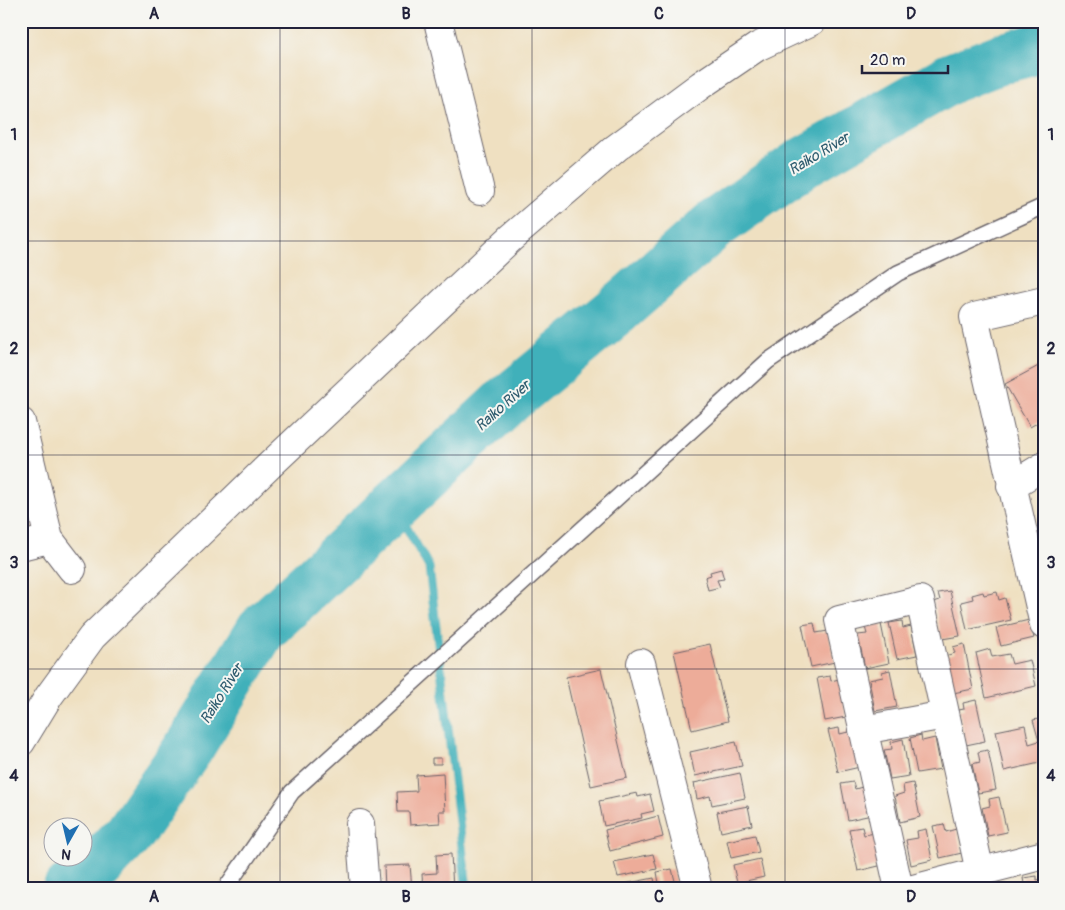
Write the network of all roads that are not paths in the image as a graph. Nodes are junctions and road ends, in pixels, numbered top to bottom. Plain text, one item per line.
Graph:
1 (438, 21) edge
2 (812, 21) edge
3 (480, 191) dead end
4 (1044, 206) edge
5 (1044, 301) edge
6 (21, 422) edge
7 (1044, 466) edge
8 (1011, 486) junction
9 (49, 540) junction
10 (21, 546) edge
11 (72, 569) dead end
12 (1044, 625) edge
13 (641, 663) dead end
14 (945, 715) junction
15 (863, 730) junction
16 (21, 742) edge
17 (360, 824) dead end
18 (1044, 855) edge
19 (980, 872) junction
20 (926, 887) edge
21 (225, 889) edge
22 (365, 889) edge
23 (698, 889) edge
24 (898, 889) edge

1 - 3 street
2 - 16 street
4 - 21 lane
5 - 8 street
6 - 9 street
7 - 8 street
8 - 12 street
9 - 10 street
9 - 11 street
13 - 23 street
14 - 15 street
14 - 15 street
14 - 19 street
15 - 24 street
17 - 22 street
18 - 19 street
19 - 20 street

